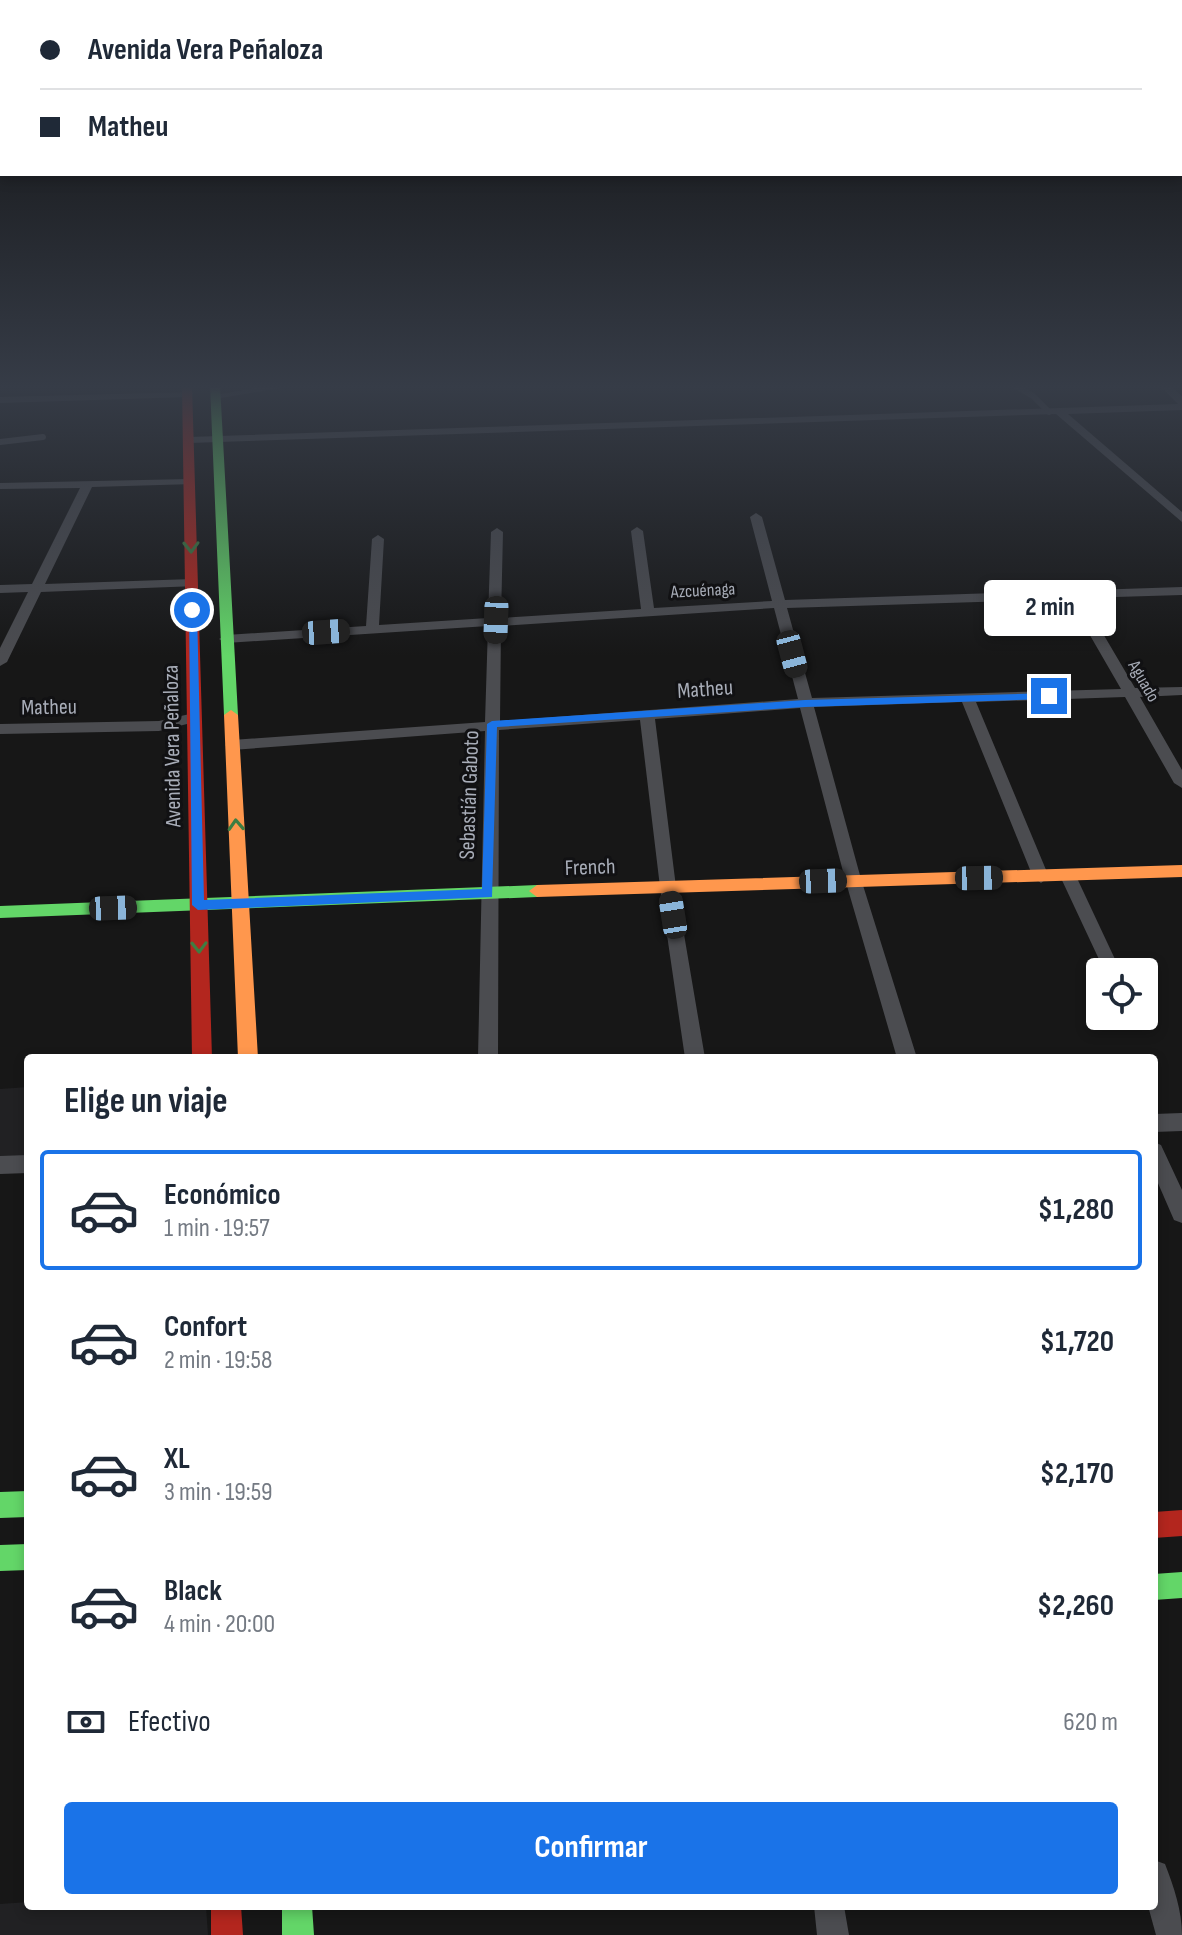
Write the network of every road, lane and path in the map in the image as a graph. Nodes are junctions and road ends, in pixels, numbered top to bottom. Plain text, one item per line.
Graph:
1 (190, 475) edge
2 (219, 475) edge
3 (1130, 475) edge
4 (190, 482) junction
5 (88, 484) junction
6 (0, 486) edge
7 (756, 517) dead end
8 (1182, 518) edge
9 (637, 531) dead end
10 (497, 532) dead end
11 (378, 539) dead end
12 (192, 583) junction
13 (37, 588) junction
14 (0, 589) edge
15 (1182, 591) edge
16 (1075, 597) junction
17 (779, 604) junction
18 (648, 611) junction
19 (496, 620) junction
20 (372, 629) junction
21 (226, 639) junction
22 (0, 662) edge
23 (1182, 691) edge
24 (1130, 692) junction
25 (968, 700) junction
26 (805, 703) junction
27 (647, 714) junction
28 (194, 718) junction
29 (492, 724) junction
30 (0, 729) edge
31 (232, 745) junction
32 (1182, 783) edge
33 (1182, 871) edge
34 (1068, 876) junction
35 (1041, 877) junction
36 (853, 879) junction
37 (668, 887) junction
38 (488, 893) junction
39 (241, 902) junction
40 (198, 905) junction
41 (0, 912) edge
42 (1107, 958) edge
43 (202, 1054) edge
44 (248, 1054) edge
45 (488, 1054) edge
46 (694, 1054) edge
47 (906, 1054) edge
48 (1182, 1122) edge
49 (1158, 1123) edge
50 (1158, 1160) edge
51 (24, 1164) edge
52 (0, 1165) edge
53 (1182, 1213) edge
54 (24, 1504) edge
55 (0, 1505) edge
56 (1182, 1523) edge
57 (1158, 1525) edge
58 (24, 1557) edge
59 (0, 1558) edge
60 (1182, 1585) edge
61 (1158, 1587) edge
62 (1158, 1888) edge
63 (226, 1910) edge
64 (297, 1910) edge
65 (830, 1910) edge
66 (227, 1935) edge
67 (298, 1935) edge
68 (833, 1935) edge
69 (1172, 1935) edge

1 - 4 main road, Avenida Vera Peñaloza
2 - 21 main road
3 - 8 street
4 - 5 street
4 -> 12 main road, Avenida Vera Peñaloza
5 - 6 street
5 - 13 street
7 - 17 street
9 - 18 street
10 - 19 street, Sebastián Gaboto
11 - 20 street
12 - 13 street
12 - 28 main road, Avenida Vera Peñaloza
13 - 14 street
13 - 22 street
15 - 16 street, Azcuénaga
16 - 17 street, Azcuénaga
16 - 24 street, Aguado
17 - 18 street, Azcuénaga
17 - 26 street
18 - 19 street, Azcuénaga
19 - 20 street, Azcuénaga
19 - 29 street, Sebastián Gaboto
20 - 21 street, Azcuénaga
21 - 31 main road
23 - 24 street, Matheu
24 - 25 street, Matheu
24 - 32 street, Aguado
25 - 26 street, Matheu
25 - 35 street
26 - 27 street, Matheu
26 - 36 street
27 - 29 street, Matheu
27 - 37 street
28 - 30 street, Matheu
28 - 40 main road, Avenida Vera Peñaloza
29 - 31 street, Matheu
29 - 38 street, Sebastián Gaboto
39 -> 31 main road
33 - 34 main road, French
34 - 35 main road, French
34 - 42 street
35 - 36 main road, French
36 - 37 main road, French
36 - 47 street
37 - 38 main road, French
37 - 46 street
38 - 39 main road, French
38 - 45 street, Sebastián Gaboto
39 - 40 main road, French
39 - 44 main road
40 - 41 main road, French
40 -> 43 main road, Avenida Vera Peñaloza
48 - 49 street
50 - 53 street
51 - 52 street
54 - 55 main road
56 - 57 main road
58 - 59 main road
60 - 61 main road
62 - 69 street
63 - 66 main road
64 - 67 main road
65 - 68 street

